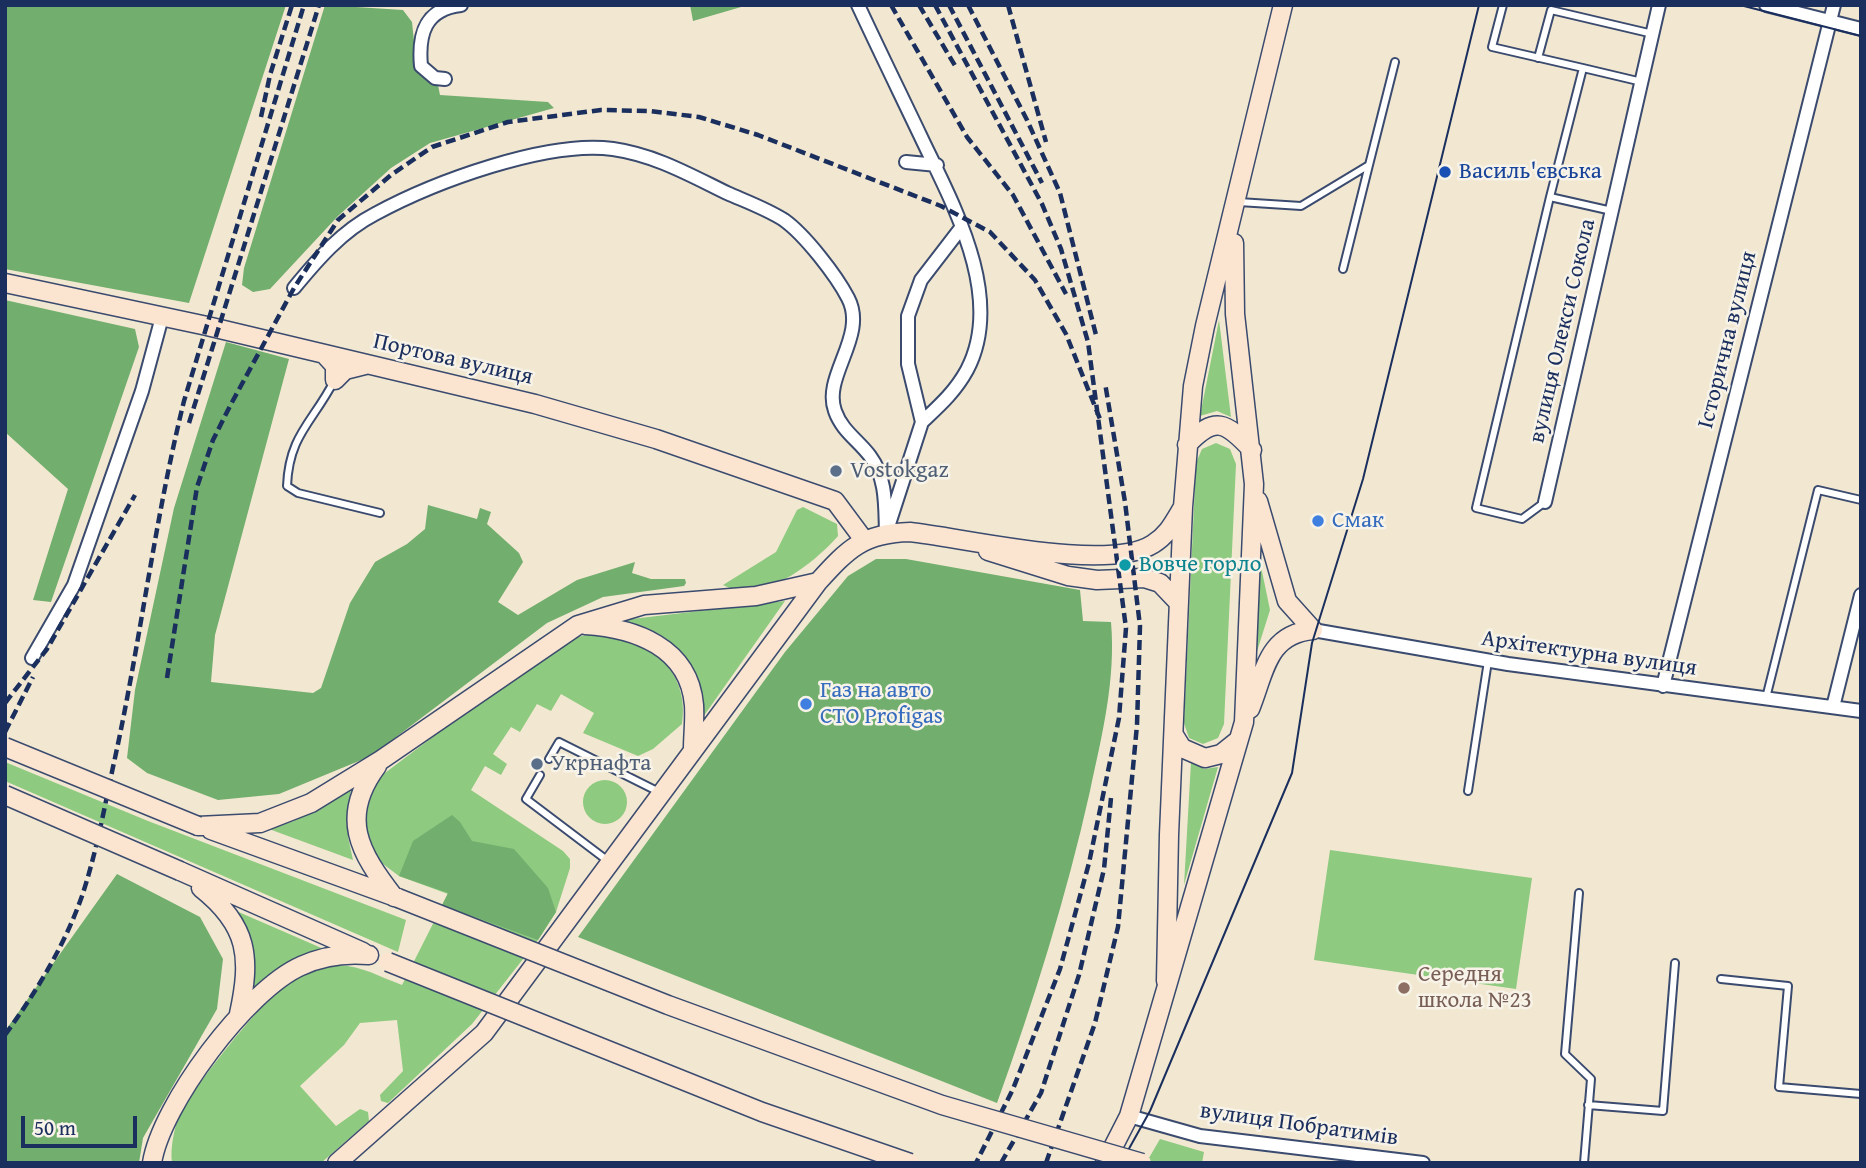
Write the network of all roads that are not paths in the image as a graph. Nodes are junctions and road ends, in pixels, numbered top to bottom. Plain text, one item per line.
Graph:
1 (461, 5) edge
2 (858, 5) edge
3 (1283, 5) edge
4 (1503, 5) edge
5 (1660, 5) edge
6 (1766, 5) edge
7 (1834, 5) edge
8 (1830, 21) junction
9 (1861, 29) edge
10 (1653, 34) junction
11 (1538, 58) junction
12 (1395, 62) dead end
13 (1583, 68) junction
14 (445, 79) dead end
15 (1642, 82) junction
16 (906, 162) dead end
17 (937, 165) junction
18 (1369, 165) junction
19 (1550, 197) junction
20 (1235, 208) junction
21 (1612, 211) junction
22 (961, 228) junction
23 (1343, 269) dead end
24 (5, 283) edge
25 (294, 288) dead end
26 (162, 317) junction
27 (325, 355) junction
28 (365, 365) junction
29 (335, 380) junction
30 (922, 422) junction
31 (1187, 446) junction
32 (1252, 450) junction
33 (1254, 484) junction
34 (1861, 500) edge
35 (1545, 502) joint
36 (1183, 507) junction
37 (380, 513) dead end
38 (886, 533) junction
39 (952, 537) junction
40 (864, 540) junction
41 (818, 582) junction
42 (1861, 595) edge
43 (1179, 603) junction
44 (578, 625) junction
45 (1313, 630) junction
46 (32, 658) dead end
47 (1488, 661) junction
48 (1663, 686) junction
49 (1765, 699) junction
50 (1833, 707) junction
51 (1861, 711) edge
52 (1244, 722) junction
53 (1174, 735) junction
54 (1236, 742) junction
55 (5, 747) edge
56 (692, 750) junction
57 (549, 759) dead end
58 (381, 760) junction
59 (540, 775) dead end
60 (1468, 791) dead end
61 (661, 793) junction
62 (5, 795) edge
63 (198, 826) junction
64 (611, 863) junction
65 (180, 871) junction
66 (1578, 893) dead end
67 (396, 897) junction
68 (369, 955) junction
69 (1675, 963) dead end
70 (1721, 979) dead end
71 (1166, 981) junction
72 (239, 1014) junction
73 (1861, 1094) edge
74 (176, 1104) junction
75 (1588, 1105) junction
76 (1129, 1116) junction
77 (152, 1163) edge
78 (162, 1163) edge
79 (337, 1163) edge
80 (910, 1163) edge
81 (1105, 1163) edge
82 (1142, 1163) edge
83 (1423, 1163) edge
84 (1584, 1163) edge

1 - 14 street
2 - 17 street
3 - 20 main road
4 - 11 lane
5 - 10 street, вулиця Олекси Сокола
6 - 8 street
7 - 8 street, Історична вулиця
8 - 9 street
8 - 48 street, Історична вулиця
10 - 11 lane
10 - 15 street, вулиця Олекси Сокола
11 - 13 lane
12 - 18 lane
13 - 15 lane
13 - 19 lane
15 - 21 street, вулиця Олекси Сокола
16 - 17 street
17 - 22 street
18 - 20 lane
18 - 23 lane
19 - 21 lane
19 - 35 lane
20 - 31 main road
20 - 32 main road
21 - 35 street, вулиця Олекси Сокола
22 - 30 street
22 - 30 street
24 - 26 main road, Портова вулиця
25 - 38 street
26 - 27 main road, Портова вулиця
26 - 46 street
27 - 28 main road, Портова вулиця
27 - 29 main road
28 - 29 main road
28 - 40 main road, Портова вулиця
29 - 37 lane
30 - 38 street
31 - 32 main road
31 - 36 main road
32 - 33 main road
33 - 45 main road
33 - 52 main road
34 - 49 lane
36 - 39 main road
36 - 43 main road
38 - 39 main road
38 - 40 main road
39 - 43 main road
40 - 41 main road
41 - 44 main road
41 - 56 main road
42 - 50 street
43 - 53 main road
44 - 56 main road
44 - 58 main road
45 - 47 street, Архітектурна вулиця
45 - 52 main road
47 - 48 street, Архітектурна вулиця
47 - 60 lane
48 - 49 street, Архітектурна вулиця
49 - 50 street, Архітектурна вулиця
50 - 51 street, Архітектурна вулиця
52 - 54 main road
53 - 54 main road
53 - 71 main road
54 - 71 main road
55 - 63 main road, bridge
56 - 61 main road
57 - 61 lane
58 - 63 main road
58 - 67 main road
59 - 64 lane
61 - 64 main road
62 - 65 main road, bridge
63 - 67 main road
64 - 79 main road
65 - 68 main road
65 - 72 main road
66 - 75 lane
67 - 82 main road, bridge
68 - 72 main road
68 - 80 main road, bridge
69 - 75 lane
70 - 73 lane
71 - 76 main road
72 - 74 main road
74 - 77 main road
74 - 78 main road
75 - 84 lane
76 - 81 main road
76 - 83 street, вулиця Побратимів

